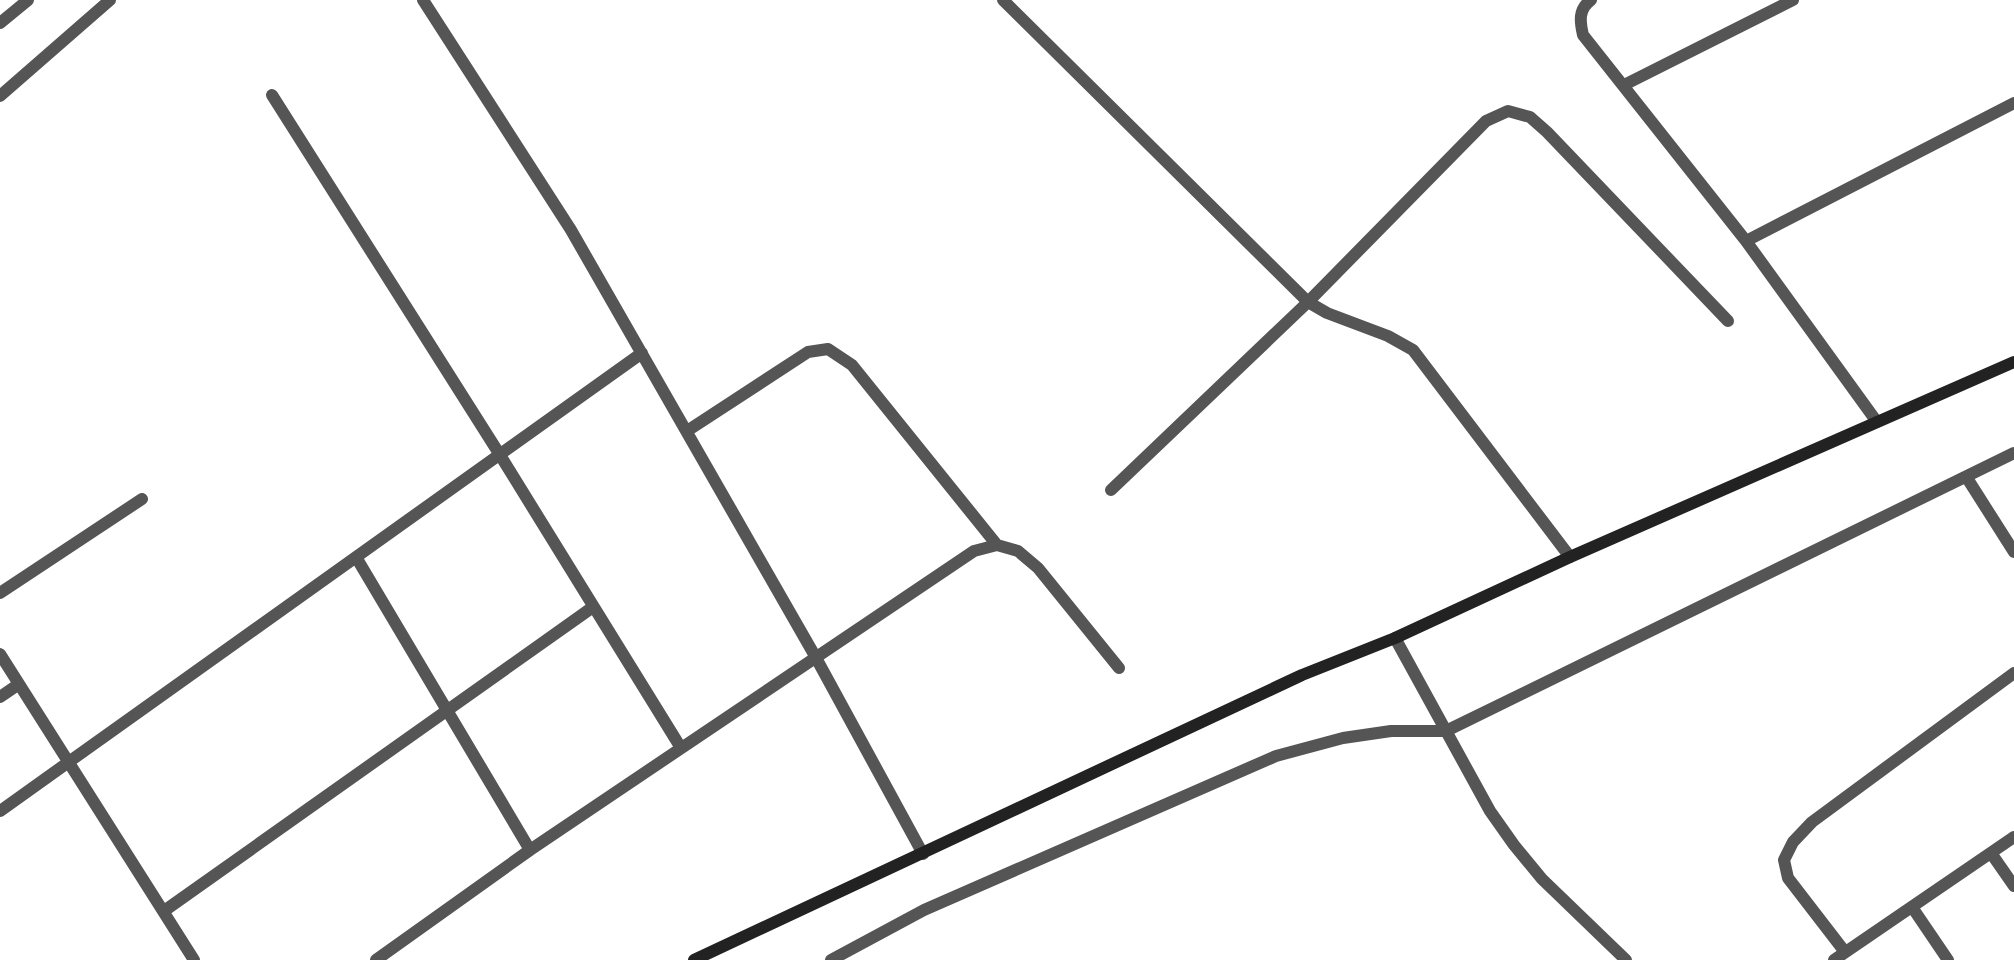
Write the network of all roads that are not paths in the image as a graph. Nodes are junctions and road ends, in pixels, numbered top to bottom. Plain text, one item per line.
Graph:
1 (28, 0) edge
2 (110, 0) edge
3 (423, 0) edge
4 (1003, 0) edge
5 (1591, 0) edge
6 (1793, 0) edge
7 (0, 23) edge
8 (1624, 85) junction
9 (272, 95) dead end
10 (0, 96) edge
11 (2014, 103) edge
12 (1746, 241) junction
13 (1308, 302) junction
14 (1728, 321) dead end
15 (642, 353) junction
16 (2014, 362) edge
17 (1876, 422) junction
18 (687, 431) junction
19 (2014, 453) edge
20 (500, 455) junction
21 (1967, 478) junction
22 (1111, 490) dead end
23 (142, 499) dead end
24 (997, 545) junction
25 (2014, 552) edge
26 (356, 557) junction
27 (1570, 557) junction
28 (0, 592) edge
29 (593, 607) junction
30 (1395, 638) junction
31 (0, 654) edge
32 (815, 656) junction
33 (1119, 668) dead end
34 (2014, 673) edge
35 (19, 684) junction
36 (0, 697) edge
37 (448, 710) junction
38 (1446, 732) junction
39 (681, 748) junction
40 (69, 763) junction
41 (0, 811) edge
42 (2014, 837) edge
43 (530, 850) junction
44 (1991, 853) junction
45 (923, 854) junction
46 (2014, 886) edge
47 (1912, 907) junction
48 (164, 912) junction
49 (1845, 952) junction
50 (194, 960) edge
51 (376, 960) edge
52 (694, 960) edge
53 (831, 960) edge
54 (1626, 960) edge
55 (1834, 960) edge
56 (1948, 960) edge

1 - 7 street
2 - 10 street
3 - 15 street
4 - 13 street
5 - 8 street
6 - 8 street
8 - 12 street
9 - 20 street
11 - 12 street
12 - 17 street
13 - 14 street
13 - 22 street
13 - 27 street
15 - 18 street
15 - 20 street
16 - 17 street
17 - 27 street
18 - 24 street
18 - 32 street
19 - 21 street
20 - 26 street
20 - 29 street
21 - 25 street
21 - 38 street
23 - 28 street
24 - 32 street
24 - 33 street
26 - 37 street
26 - 40 street
27 - 30 street
29 - 37 street
29 - 39 street
30 - 38 street
30 - 45 street
31 - 35 street
32 - 39 street
32 - 45 street
34 - 49 street
35 - 36 street
35 - 40 street
37 - 43 street
37 - 48 street
38 - 53 street
38 - 54 street
39 - 43 street
40 - 41 street
40 - 48 street
42 - 44 street
43 - 51 street
44 - 46 street
44 - 47 street
45 - 52 street
47 - 49 street
47 - 56 street
48 - 50 street
49 - 55 street

